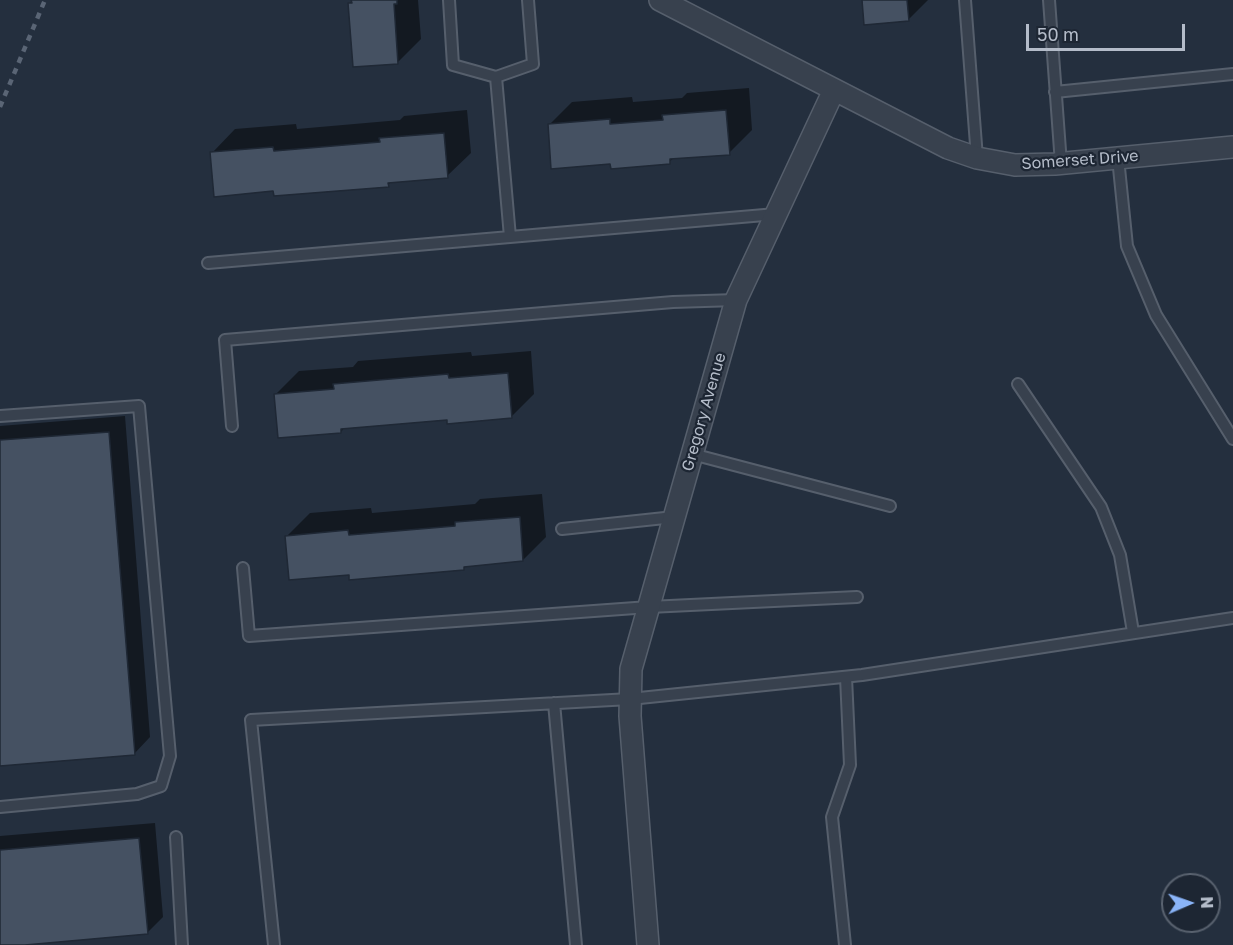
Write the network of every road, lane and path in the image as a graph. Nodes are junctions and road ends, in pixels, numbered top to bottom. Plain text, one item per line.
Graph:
1 (449, 0) edge
2 (528, 0) edge
3 (660, 0) edge
4 (965, 0) edge
5 (1049, 0) edge
6 (681, 6) edge
7 (1233, 74) edge
8 (496, 77) junction
9 (834, 90) junction
10 (1055, 92) junction
11 (1233, 147) edge
12 (977, 158) junction
13 (1119, 158) junction
14 (1061, 164) junction
15 (776, 214) junction
16 (510, 237) junction
17 (208, 263) dead end
18 (736, 300) junction
19 (1018, 384) dead end
20 (0, 416) edge
21 (232, 426) dead end
22 (1233, 440) edge
23 (692, 454) junction
24 (890, 506) dead end
25 (674, 518) junction
26 (562, 529) dead end
27 (243, 568) dead end
28 (857, 597) dead end
29 (649, 607) junction
30 (1233, 618) edge
31 (1133, 632) junction
32 (846, 676) junction
33 (630, 699) junction
34 (554, 703) junction
35 (0, 807) edge
36 (176, 837) dead end
37 (182, 945) edge
38 (274, 945) edge
39 (576, 945) edge
40 (648, 945) edge
41 (845, 945) edge

1 - 8 lane
2 - 8 lane
3 - 6 street
4 - 12 lane
5 - 10 lane
6 - 9 street
7 - 10 lane
8 - 16 lane
9 - 12 street, Somerset Drive
9 - 15 street, Gregory Avenue
10 - 14 lane
11 - 13 street, Somerset Drive
12 - 14 street, Somerset Drive
13 - 14 street, Somerset Drive
13 - 22 lane
15 - 16 lane
15 - 18 street, Gregory Avenue
16 - 17 lane
18 - 21 lane
18 - 23 street, Gregory Avenue
19 - 31 lane
20 - 35 lane
23 - 24 lane
23 - 25 street, Gregory Avenue
25 - 26 lane
25 - 29 street, Gregory Avenue
27 - 29 lane
28 - 29 lane
29 - 33 street, Gregory Avenue
30 - 31 lane
31 - 32 lane
32 - 33 lane
32 - 41 lane
33 - 34 lane
33 - 40 street, Gregory Avenue
34 - 38 lane
34 - 39 lane
36 - 37 lane

